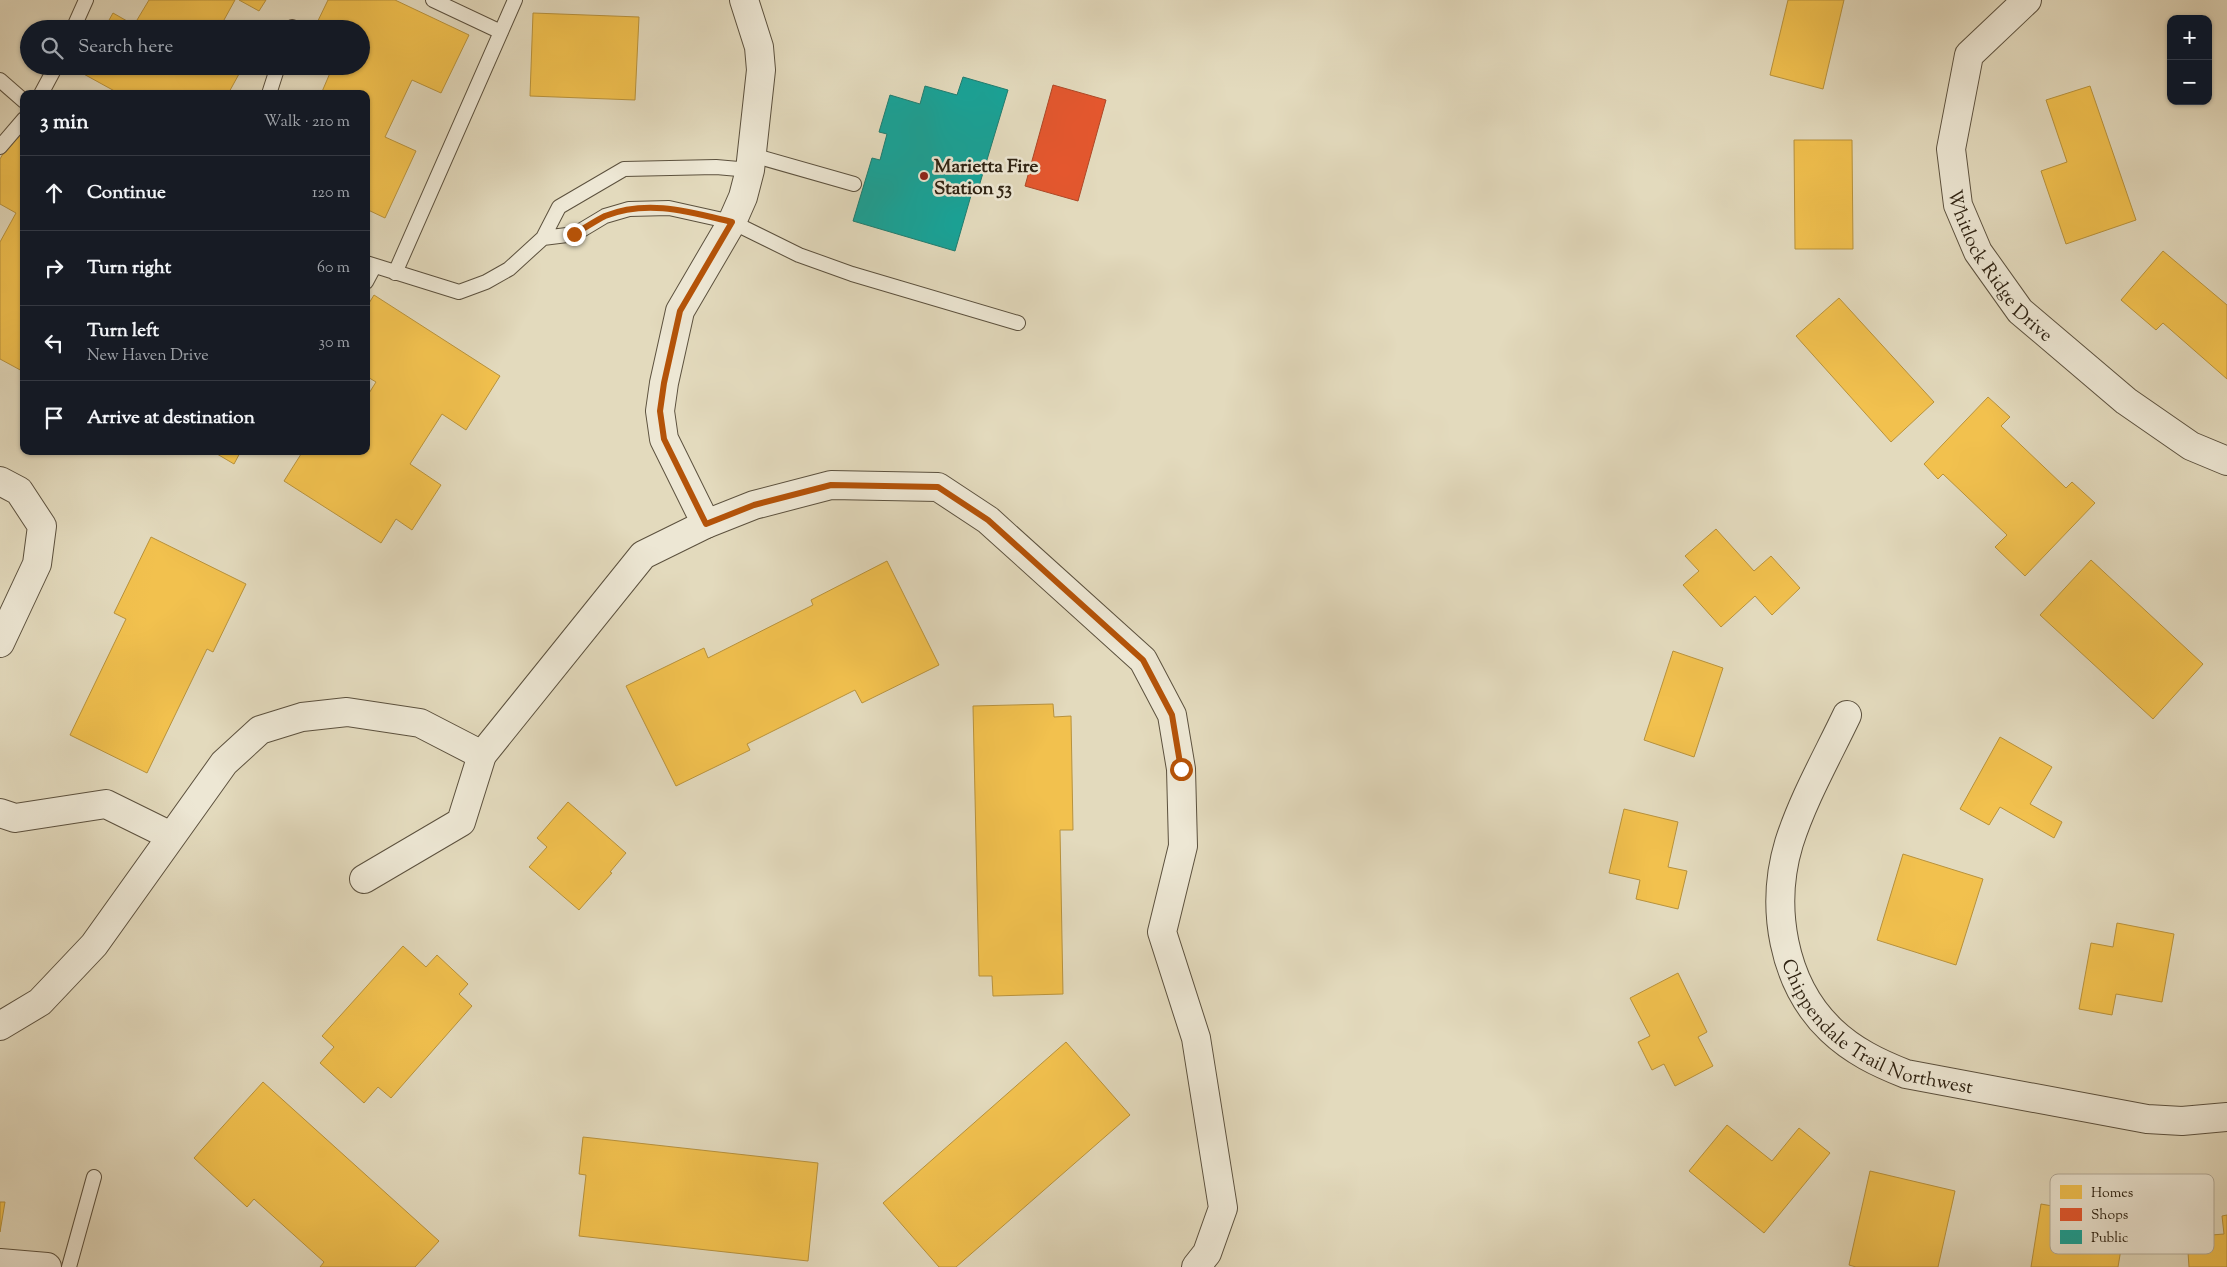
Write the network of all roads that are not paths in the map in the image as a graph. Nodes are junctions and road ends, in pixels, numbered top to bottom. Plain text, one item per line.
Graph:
1 (86, 0) edge
2 (432, 0) edge
3 (515, 0) edge
4 (744, 0) edge
5 (2027, 0) edge
6 (77, 20) edge
7 (501, 32) junction
8 (51, 75) edge
9 (275, 75) edge
10 (0, 80) edge
11 (43, 90) edge
12 (270, 90) edge
13 (20, 98) edge
14 (20, 124) edge
15 (0, 148) edge
16 (751, 163) junction
17 (854, 184) dead end
18 (732, 222) junction
19 (543, 238) junction
20 (370, 265) edge
21 (395, 273) junction
22 (1018, 324) dead end
23 (2227, 461) edge
24 (0, 481) edge
25 (706, 524) junction
26 (0, 643) edge
27 (1847, 715) dead end
28 (482, 755) junction
29 (0, 814) edge
30 (171, 836) junction
31 (364, 879) dead end
32 (0, 1026) edge
33 (2227, 1117) edge
34 (94, 1176) dead end
35 (0, 1263) edge
36 (47, 1267) edge
37 (69, 1267) edge
38 (1196, 1267) edge

1 - 6 lane
2 - 7 lane
3 - 7 lane
4 - 16 street
5 - 23 street, Whitlock Ridge Drive
7 - 21 lane
8 - 11 lane
9 - 12 lane
10 - 13 lane
14 - 15 lane
16 - 17 lane
16 - 18 street
16 - 19 lane
18 - 19 lane
18 - 22 lane
18 - 25 street
19 - 21 lane
20 - 21 lane
24 - 26 street
25 - 28 street
25 - 38 street
27 - 33 street, Chippendale Trail Northwest
28 - 30 street
28 - 31 street
29 - 30 street
30 - 32 street
34 - 37 lane
35 - 36 street

